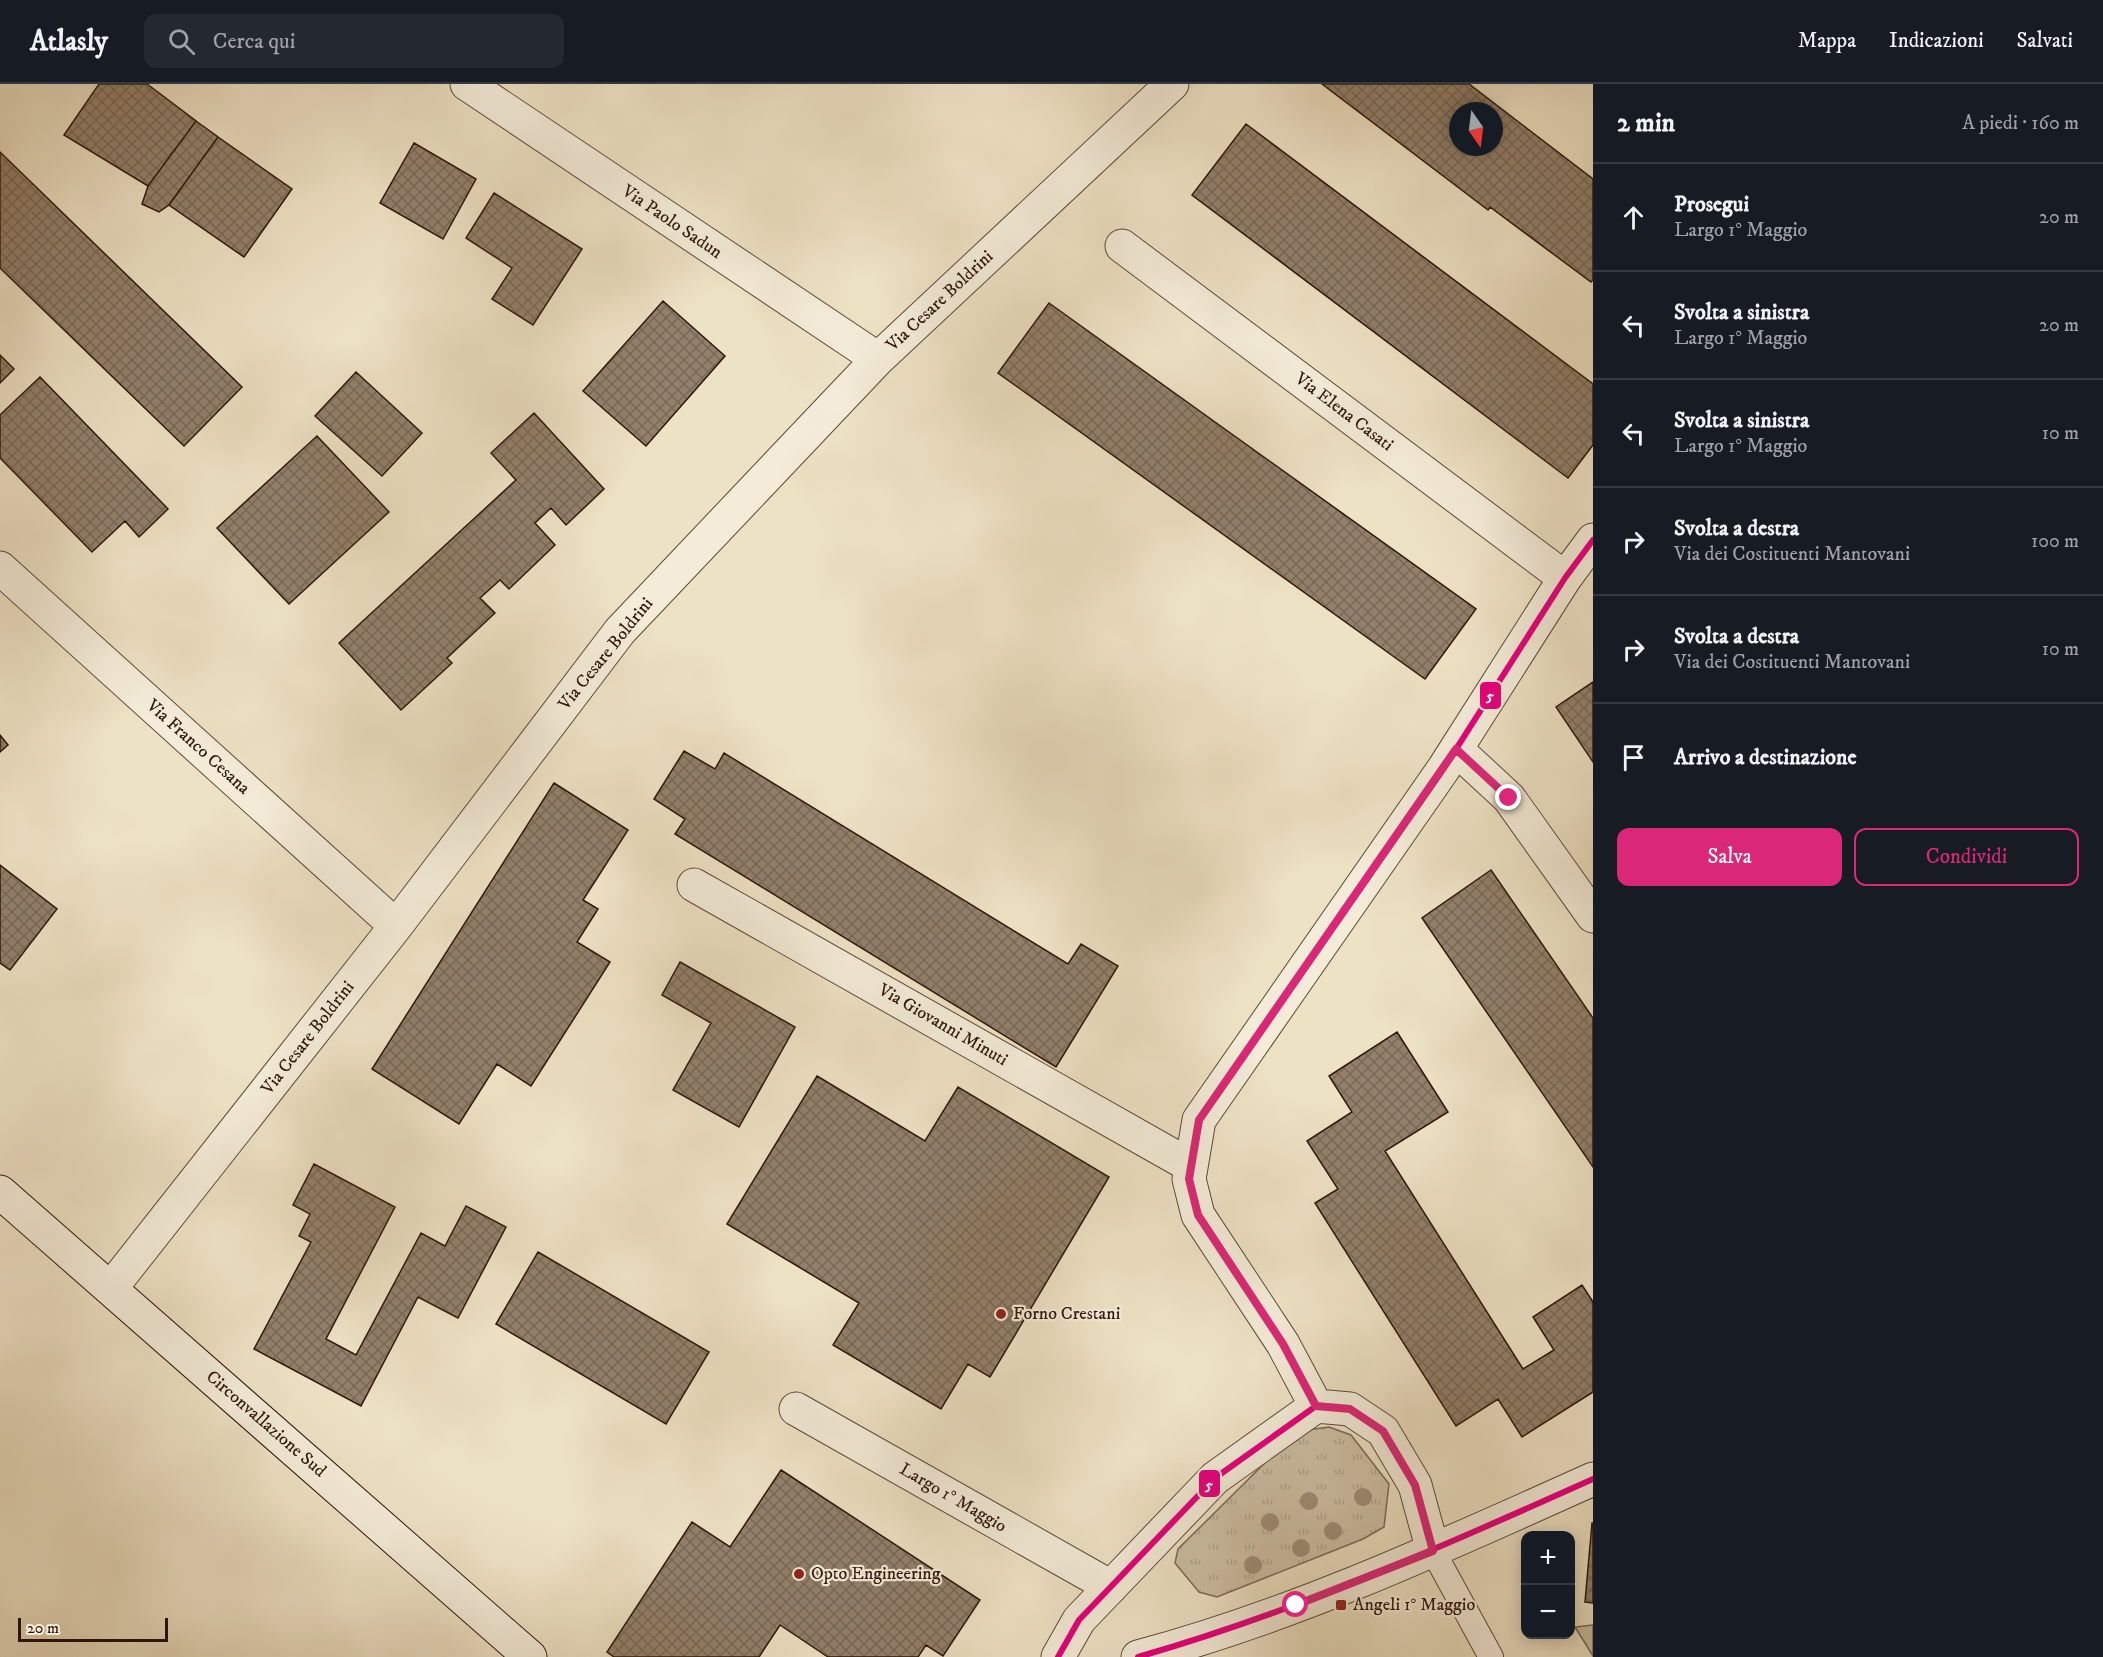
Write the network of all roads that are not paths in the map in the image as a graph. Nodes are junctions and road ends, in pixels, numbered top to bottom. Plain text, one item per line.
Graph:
1 (467, 84) edge
2 (1172, 84) edge
3 (1122, 246) dead end
4 (878, 360) junction
5 (1593, 540) edge
6 (0, 568) edge
7 (1565, 578) junction
8 (1456, 749) junction
9 (694, 885) dead end
10 (1593, 916) edge
11 (396, 926) junction
12 (1191, 1166) junction
13 (0, 1192) edge
14 (111, 1288) junction
15 (1316, 1406) junction
16 (796, 1409) dead end
17 (1593, 1479) edge
18 (1433, 1551) junction
19 (1111, 1587) junction
20 (1198, 1650) edge
21 (530, 1657) edge
22 (1058, 1657) edge
23 (1138, 1657) edge
24 (1491, 1657) edge

1 - 4 street, Via Paolo Sadun
2 - 4 street, Via Cesare Boldrini
3 - 7 street, Via Elena Casati
4 - 11 street, Via Cesare Boldrini
5 - 7 street
6 - 11 street, Via Franco Cesana
7 - 8 street
8 - 10 street
8 - 12 street
9 - 12 street, Via Giovanni Minuti
11 - 14 street, Via Cesare Boldrini
12 - 15 street
13 - 14 street, Circonvallazione Sud
14 - 21 street, Circonvallazione Sud
15 - 18 street
15 - 19 street
16 - 19 street, Largo 1° Maggio
17 - 18 street
18 - 20 street
18 - 24 lane
19 - 22 street
20 - 23 street

